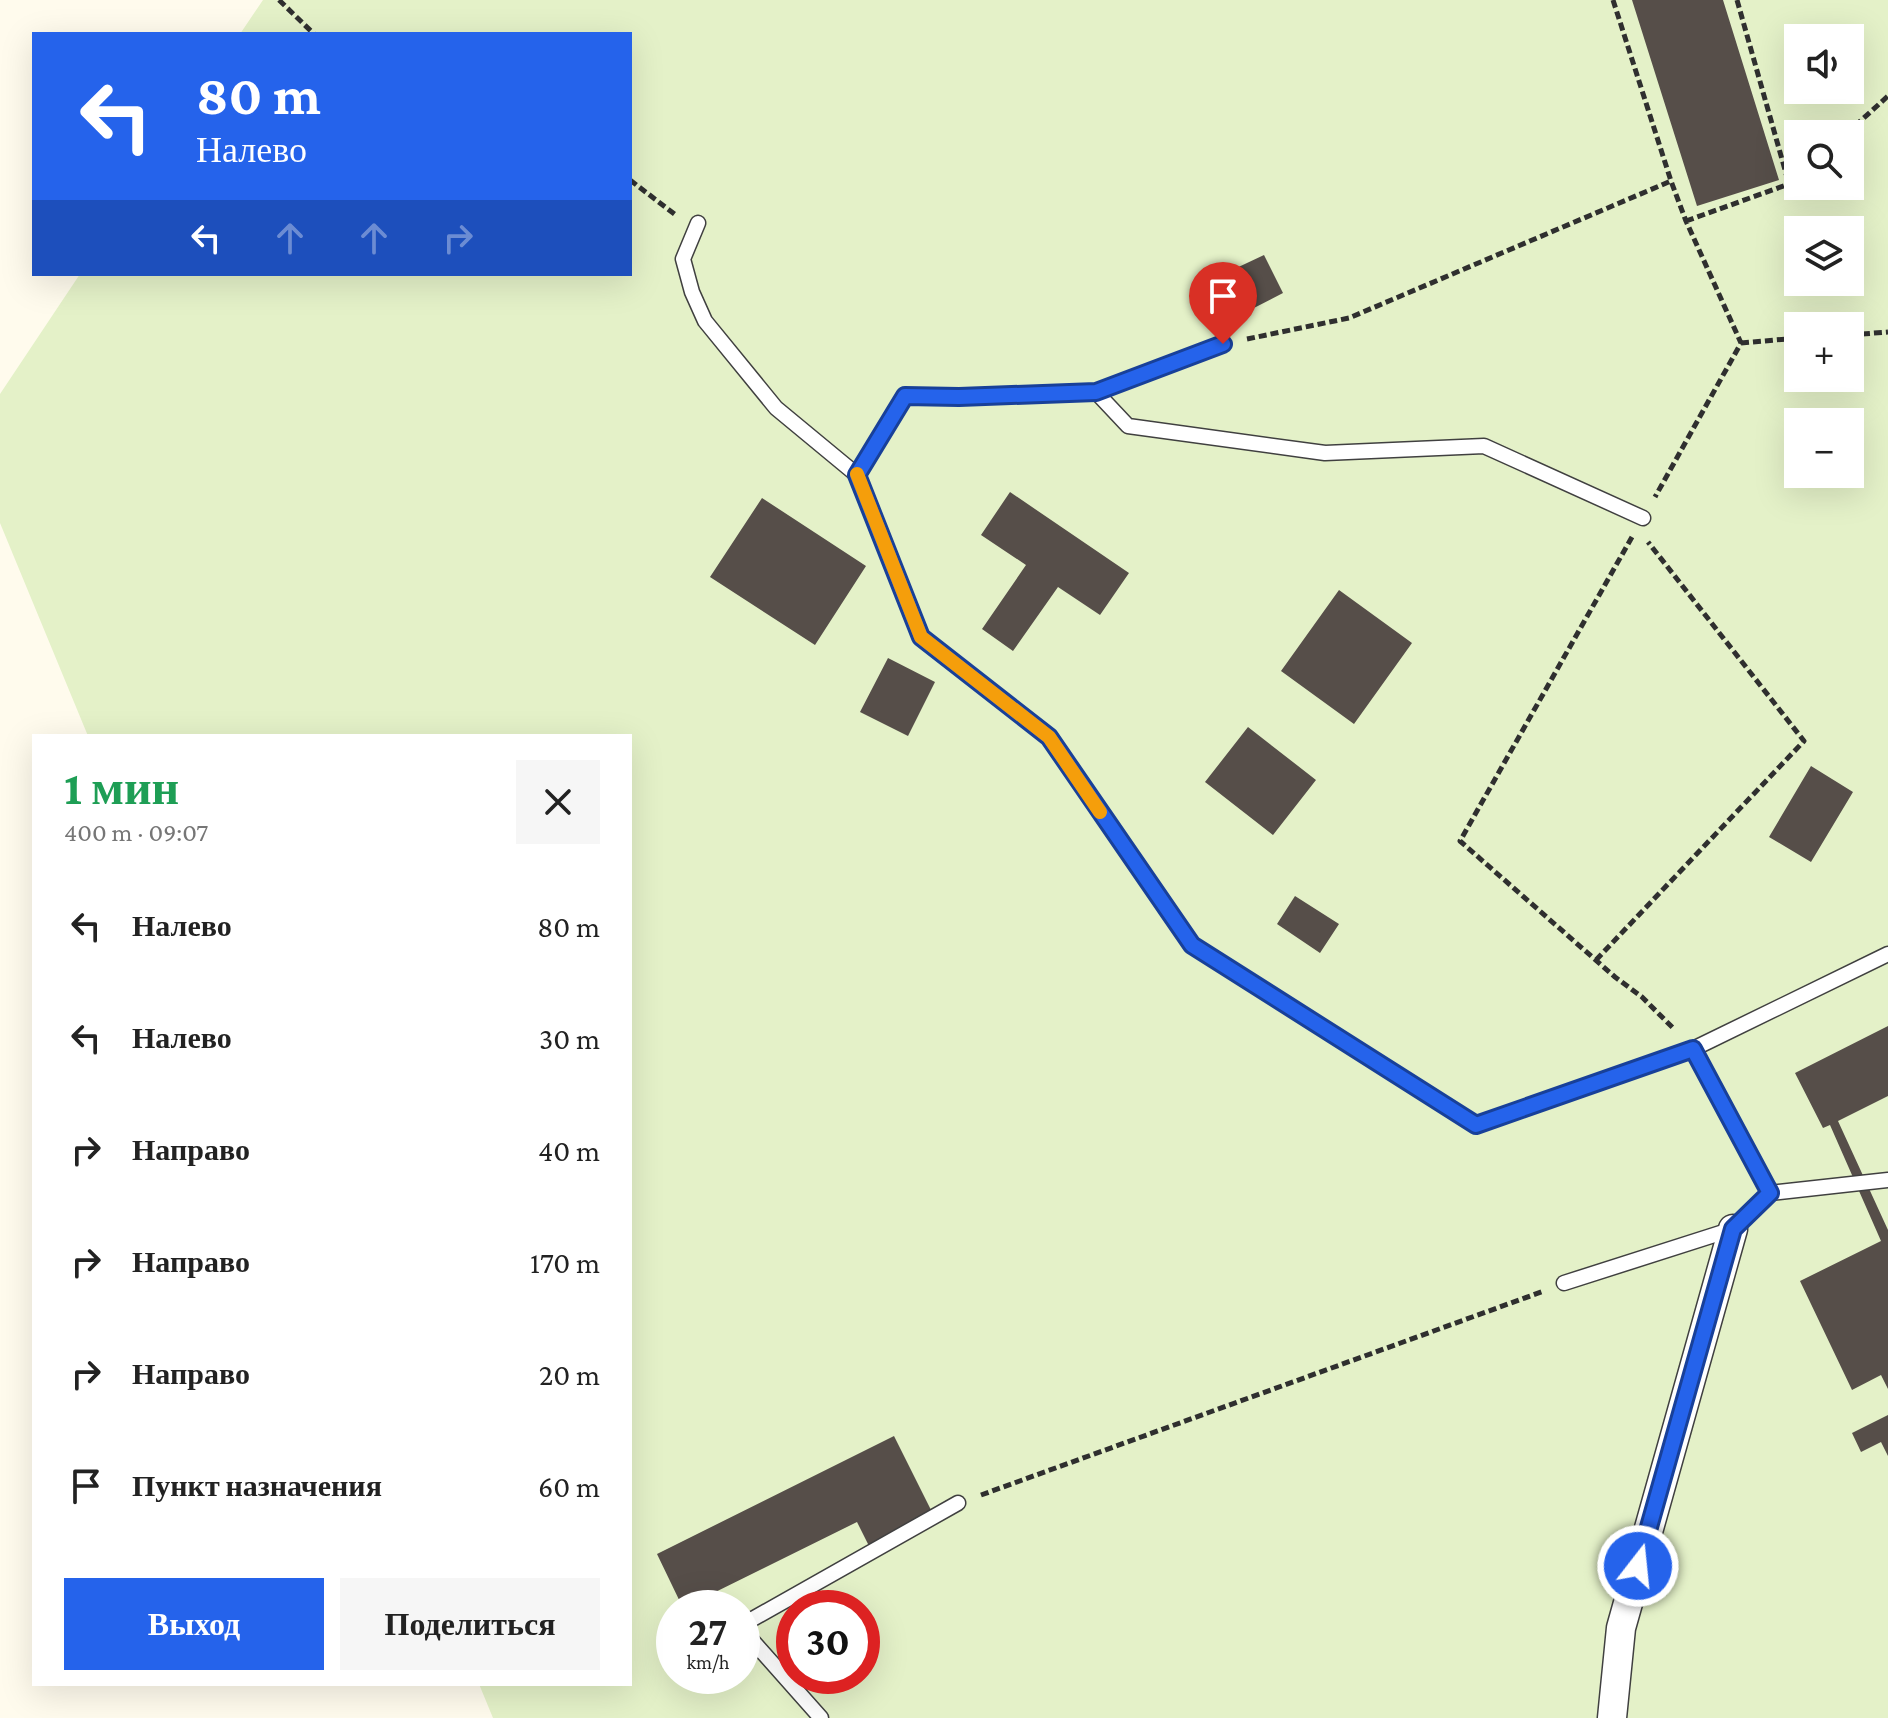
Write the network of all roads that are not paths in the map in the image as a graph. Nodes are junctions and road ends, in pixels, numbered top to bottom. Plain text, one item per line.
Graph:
1 (696, 226) road end
2 (1223, 344) road end
3 (1096, 392) junction
4 (857, 475) junction
5 (1640, 523) road end
6 (1888, 954) edge
7 (1693, 1049) junction
8 (1888, 1180) edge
9 (1770, 1193) junction
10 (1733, 1229) junction
11 (1564, 1283) road end
12 (958, 1503) road end
13 (760, 1617) edge
14 (760, 1648) edge
15 (821, 1718) edge
16 (1612, 1718) edge

1 - 4 lane
2 - 3 lane
3 - 4 lane
3 - 5 lane
4 - 7 lane
6 - 7 lane
7 - 9 lane
8 - 9 lane
9 - 10 lane
10 - 11 lane
10 - 16 street
12 - 13 lane
14 - 15 lane

